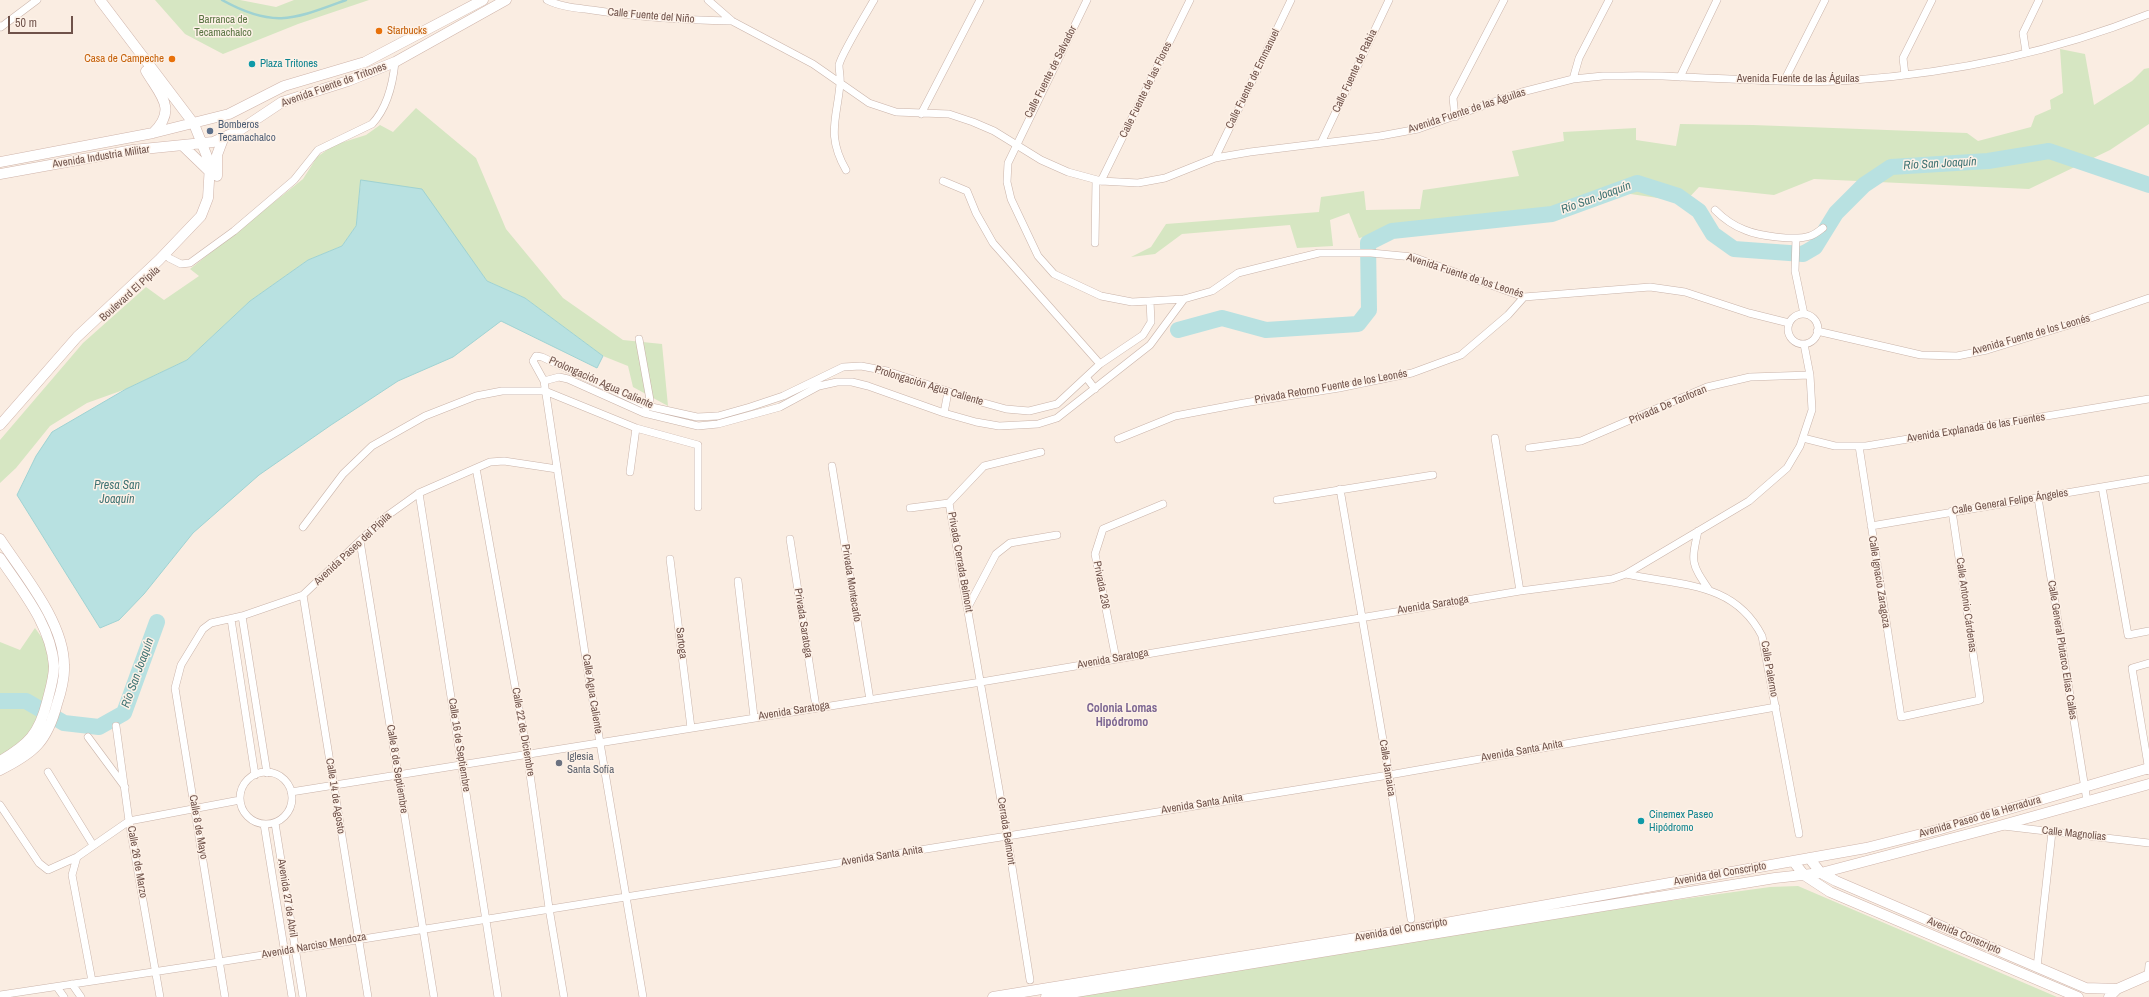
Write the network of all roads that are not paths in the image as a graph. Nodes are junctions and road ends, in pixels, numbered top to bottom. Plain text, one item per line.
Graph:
1 (36, 0) edge
2 (100, 0) edge
3 (483, 0) edge
4 (506, 0) edge
5 (547, 0) edge
6 (708, 0) edge
7 (874, 0) edge
8 (980, 0) edge
9 (1087, 0) edge
10 (1190, 0) edge
11 (1291, 0) edge
12 (1389, 0) edge
13 (1504, 0) edge
14 (1609, 0) edge
15 (1717, 0) edge
16 (1825, 0) edge
17 (1932, 0) edge
18 (2039, 0) edge
19 (2149, 12) edge
20 (732, 21) junction
21 (1, 27) edge
22 (129, 40) junction
23 (2026, 52) junction
24 (395, 62) junction
25 (1905, 75) junction
26 (1680, 77) junction
27 (1574, 79) junction
28 (1784, 81) junction
29 (840, 83) junction
30 (921, 114) junction
31 (1455, 117) junction
32 (194, 124) junction
33 (153, 133) junction
34 (223, 139) junction
35 (1321, 143) junction
36 (203, 144) junction
37 (1015, 144) junction
38 (184, 146) junction
39 (1214, 158) junction
40 (0, 162) edge
41 (846, 170) dead end
42 (210, 172) junction
43 (0, 174) edge
44 (943, 180) dead end
45 (1098, 180) junction
46 (1715, 210) dead end
47 (1823, 228) dead end
48 (1796, 238) junction
49 (1095, 243) dead end
50 (169, 258) junction
51 (1524, 297) junction
52 (1184, 298) junction
53 (2149, 298) edge
54 (1150, 301) junction
55 (1804, 314) junction
56 (1789, 323) junction
57 (1818, 332) junction
58 (78, 339) junction
59 (639, 339) dead end
60 (1804, 344) junction
61 (1100, 364) junction
62 (1810, 375) junction
63 (1086, 377) junction
64 (544, 381) junction
65 (1095, 389) junction
66 (545, 391) junction
67 (948, 392) junction
68 (2149, 399) edge
69 (645, 410) junction
70 (944, 413) junction
71 (0, 425) edge
72 (636, 428) junction
73 (0, 432) edge
74 (1495, 438) dead end
75 (1803, 438) junction
76 (1118, 440) dead end
77 (1860, 446) junction
78 (1529, 448) dead end
79 (1041, 452) dead end
80 (832, 466) dead end
81 (476, 468) junction
82 (557, 469) junction
83 (630, 472) dead end
84 (1433, 474) dead end
85 (2149, 479) edge
86 (2102, 487) junction
87 (1340, 489) junction
88 (419, 493) junction
89 (2038, 498) junction
90 (1277, 500) dead end
91 (949, 503) junction
92 (1163, 504) dead end
93 (698, 507) dead end
94 (910, 508) dead end
95 (1952, 511) junction
96 (1870, 526) junction
97 (303, 527) dead end
98 (1698, 531) junction
99 (1057, 535) dead end
100 (0, 539) edge
101 (790, 539) dead end
102 (360, 541) junction
103 (0, 558) edge
104 (670, 559) dead end
105 (1626, 574) junction
106 (738, 581) dead end
107 (1710, 590) junction
108 (1520, 591) junction
109 (303, 595) junction
110 (968, 607) junction
111 (242, 616) junction
112 (1362, 617) junction
113 (230, 619) junction
114 (2149, 631) edge
115 (185, 658) joint
116 (1116, 659) junction
117 (2149, 663) edge
118 (981, 682) junction
119 (870, 700) junction
120 (816, 707) junction
121 (1776, 707) junction
122 (1901, 717) joint
123 (754, 718) junction
124 (47, 721) junction
125 (116, 726) dead end
126 (691, 728) junction
127 (88, 737) dead end
128 (600, 742) junction
129 (527, 754) junction
130 (0, 761) edge
131 (462, 765) junction
132 (2149, 769) edge
133 (0, 770) edge
134 (48, 772) dead end
135 (267, 773) junction
136 (256, 775) junction
137 (1389, 775) junction
138 (398, 776) junction
139 (2149, 784) edge
140 (333, 786) junction
141 (2084, 786) junction
142 (125, 788) junction
143 (291, 792) junction
144 (240, 800) junction
145 (2087, 801) junction
146 (0, 805) edge
147 (195, 808) junction
148 (130, 821) junction
149 (275, 823) junction
150 (264, 824) junction
151 (1999, 826) junction
152 (2052, 832) junction
153 (1799, 834) dead end
154 (1007, 835) junction
155 (2149, 843) edge
156 (93, 845) junction
157 (77, 857) junction
158 (1809, 858) junction
159 (1793, 861) junction
160 (1821, 873) junction
161 (1804, 875) junction
162 (628, 897) junction
163 (549, 908) junction
164 (486, 918) junction
165 (1410, 919) dead end
166 (422, 929) junction
167 (359, 938) junction
168 (295, 949) junction
169 (285, 951) junction
170 (219, 962) junction
171 (2037, 967) junction
172 (156, 972) junction
173 (2149, 972) edge
174 (1030, 980) dead end
175 (92, 981) junction
176 (72, 984) junction
177 (56, 987) junction
178 (2118, 989) junction
179 (28, 994) edge
180 (0, 995) edge
181 (64, 997) edge
182 (81, 997) edge
183 (160, 997) edge
184 (225, 997) edge
185 (292, 997) edge
186 (303, 997) edge
187 (368, 997) edge
188 (434, 997) edge
189 (498, 997) edge
190 (564, 997) edge
191 (643, 997) edge
192 (993, 997) edge
193 (1046, 997) edge
194 (2078, 997) edge
195 (2108, 997) edge

1 - 21 street
2 - 22 main road
3 - 32 main road, Avenida Fuente de Tritones
4 - 24 main road, Avenida Fuente de Tritones
5 - 20 street, Calle Fuente del Niño
6 - 20 street, Avenida Fuente de las Águilas
7 - 29 street
8 - 30 street
9 - 37 street, Calle Fuente de Salvador
10 - 45 street, Calle Fuente de las Flores
11 - 39 street, Calle Fuente de Emmanuel
12 - 35 street, Calle Fuente de Rabia
13 - 31 street
14 - 27 street
15 - 26 street
16 - 28 street
17 - 25 street
18 - 23 street
19 - 23 street, Avenida Fuente de las Águilas
20 - 29 street, Avenida Fuente de las Águilas
22 - 32 main road, Boulevard El Pípila
22 - 33 main road
23 - 25 street, Avenida Fuente de las Águilas
24 - 34 main road, Avenida Fuente de Tritones
24 - 50 street
25 - 28 street, Avenida Fuente de las Águilas
26 - 27 street, Avenida Fuente de las Águilas
26 - 28 street, Avenida Fuente de las Águilas
27 - 31 street, Avenida Fuente de las Águilas
29 - 30 street, Avenida Fuente de las Águilas
29 - 41 street
30 - 37 street, Avenida Fuente de las Águilas
31 - 35 street, Avenida Fuente de las Águilas
32 - 33 main road, Avenida Industria Militar
32 - 36 main road, Boulevard El Pípila
33 - 40 main road, Avenida Industria Militar
34 - 36 main road, Avenida Fuente de Tritones
34 - 50 main road, Boulevard El Pípila
35 - 39 street, Avenida Fuente de las Águilas
36 - 38 main road, Avenida Industria Militar
36 - 42 main road, Boulevard El Pípila
37 - 45 street, Avenida Fuente de las Águilas
37 - 54 street, Avenida Fuente de los Leonés
38 - 42 main road
38 - 43 main road, Avenida Industria Militar
39 - 45 street, Avenida Fuente de las Águilas
42 - 58 main road, Boulevard El Pípila
44 - 61 street
45 - 49 street
46 - 48 street
47 - 48 street
48 - 55 street
50 - 58 main road, Boulevard El Pípila
51 - 52 street, Avenida Fuente de los Leonés
51 - 56 street, Avenida Fuente de los Leonés
51 - 76 street, Privada Retorno Fuente de los Leonés
52 - 54 street, Avenida Fuente de los Leonés
52 - 65 street, Prolongación Agua Caliente
53 - 57 street, Avenida Fuente de los Leonés
54 - 61 street, Prolongación Agua Caliente
55 - 56 street
55 - 57 street
56 - 60 street
57 - 60 street
58 - 71 main road, Boulevard El Pípila
58 - 73 main road, Boulevard El Pípila
59 - 69 street
60 - 62 street
61 - 63 street, Prolongación Agua Caliente
62 - 75 street
62 - 78 street, Privada De Tanforan
63 - 65 street
63 - 67 street, Prolongación Agua Caliente
64 - 66 street, Prolongación Agua Caliente
64 - 69 street, Prolongación Agua Caliente
64 - 69 street, Prolongación Agua Caliente
65 - 70 street, Prolongación Agua Caliente
66 - 72 street
66 - 82 street, Calle Agua Caliente
66 - 97 street
67 - 69 street, Prolongación Agua Caliente
67 - 70 street
68 - 77 street, Avenida Explanada de las Fuentes
69 - 70 street, Prolongación Agua Caliente
72 - 83 street
72 - 93 street
74 - 108 street
75 - 77 street, Avenida Explanada de las Fuentes
75 - 98 street
77 - 96 street, Calle Ignacio Zaragoza
79 - 91 street, Privada Cerrada Belmont
80 - 119 street, Privada Montecarlo
81 - 82 street, Avenida Paseo del Pípila
81 - 88 street, Avenida Paseo del Pípila
81 - 129 street, Calle 22 de Diciembre
82 - 128 street, Calle Agua Caliente
84 - 87 street
85 - 86 street, Calle General Felipe Ángeles
86 - 89 street, Calle General Felipe Ángeles
86 - 114 street
87 - 90 street
87 - 112 street, Calle Jamaica
88 - 102 street, Avenida Paseo del Pípila
88 - 131 street, Calle 16 de Septiembre
89 - 95 street, Calle General Felipe Ángeles
89 - 141 street, Calle General Plutarco Elías Calles
91 - 94 street
91 - 110 street, Privada Cerrada Belmont
92 - 116 street, Privada 236
95 - 96 street, Calle General Felipe Ángeles
95 - 122 street, Calle Antonio Cárdenas
96 - 122 street, Calle Ignacio Zaragoza
98 - 105 street
98 - 107 street
99 - 110 street
100 - 124 main road
101 - 120 street, Privada Saratoga
102 - 109 street, Avenida Paseo del Pípila
102 - 138 street, Calle 8 de Septiembre
103 - 124 main road
104 - 126 street, Sartoga
105 - 107 street, Calle Palermo
105 - 108 street, Avenida Saratoga
106 - 123 street
107 - 121 street, Calle Palermo
108 - 112 street, Avenida Saratoga
109 - 111 street, Avenida Paseo del Pípila
109 - 140 street, Calle 14 de Agosto
110 - 118 street, Privada Cerrada Belmont
111 - 113 street, Avenida Paseo del Pípila
111 - 135 street
112 - 116 street, Avenida Saratoga
112 - 137 street, Calle Jamaica
113 - 115 street, Avenida Paseo del Pípila
113 - 136 street
115 - 147 street, Calle 8 de Mayo
116 - 118 street, Avenida Saratoga
117 - 132 street
118 - 119 street, Avenida Saratoga
118 - 154 street, Cerrada Belmont
119 - 120 street, Avenida Saratoga
120 - 123 street, Avenida Saratoga
121 - 137 street, Avenida Santa Anita
121 - 153 street, Calle Palermo
123 - 126 street, Avenida Saratoga
124 - 130 main road
124 - 133 main road
125 - 142 street, Calle 26 de Marzo
126 - 128 street, Avenida Saratoga
127 - 142 street
128 - 129 street, Avenida Saratoga
128 - 162 street, Calle Agua Caliente
129 - 131 street, Avenida Saratoga
129 - 163 street, Calle 22 de Diciembre
131 - 138 street, Avenida Saratoga
131 - 164 street, Calle 16 de Septiembre
132 - 141 main road, Avenida Paseo de la Herradura
134 - 156 street
135 - 136 street
135 - 143 street
136 - 144 street
137 - 154 street, Avenida Santa Anita
137 - 165 street, Calle Jamaica
138 - 140 street, Avenida Saratoga
138 - 166 street, Calle 8 de Septiembre
139 - 145 main road, Avenida Paseo de la Herradura
140 - 143 street, Avenida Saratoga
140 - 167 street, Calle 14 de Agosto
141 - 145 street, Calle General Plutarco Elías Calles
141 - 158 main road, Avenida Paseo de la Herradura
142 - 148 street, Calle 26 de Marzo
143 - 149 street
144 - 147 street
144 - 150 street
145 - 151 main road, Avenida Paseo de la Herradura
146 - 157 street
147 - 148 street
147 - 170 street, Calle 8 de Mayo
148 - 156 street
148 - 172 street, Calle 26 de Marzo
149 - 150 street
149 - 168 street, Avenida 27 de Abril
150 - 169 street, Avenida 27 de Abril
151 - 152 street, Calle Magnolias
151 - 160 main road, Avenida Paseo de la Herradura
152 - 155 street, Calle Magnolias
152 - 171 street
154 - 162 street, Avenida Santa Anita
154 - 174 street, Cerrada Belmont
156 - 157 street
157 - 175 street
158 - 159 main road, Avenida del Conscripto
158 - 160 main road, Avenida Conscripto
159 - 161 main road, Avenida Conscripto
159 - 192 main road, Avenida del Conscripto
160 - 161 main road, Avenida del Conscripto
160 - 171 main road, Avenida Conscripto
161 - 193 main road, Avenida del Conscripto
161 - 194 main road, Avenida Conscripto
162 - 163 street, Avenida Narciso Mendoza
162 - 191 street, Calle Agua Caliente
163 - 164 street, Avenida Narciso Mendoza
163 - 190 street, Calle 22 de Diciembre
164 - 166 street, Avenida Narciso Mendoza
164 - 189 street, Calle 16 de Septiembre
166 - 167 street, Avenida Narciso Mendoza
166 - 188 street, Calle 8 de Septiembre
167 - 168 street, Avenida Narciso Mendoza
167 - 187 street, Calle 14 de Agosto
168 - 169 street, Avenida Narciso Mendoza
168 - 186 street, Avenida 27 de Abril
169 - 170 street, Avenida Narciso Mendoza
169 - 185 street, Avenida 27 de Abril
170 - 172 street, Avenida Narciso Mendoza
170 - 184 street, Calle 8 de Mayo
171 - 178 main road, Avenida Conscripto
172 - 175 street, Avenida Narciso Mendoza
172 - 183 street, Calle 26 de Marzo
173 - 178 main road
175 - 176 street, Avenida Narciso Mendoza
176 - 177 street, Avenida Narciso Mendoza
176 - 182 street
177 - 179 street, Avenida Narciso Mendoza
177 - 181 street
178 - 195 main road
179 - 180 street, Avenida Narciso Mendoza

